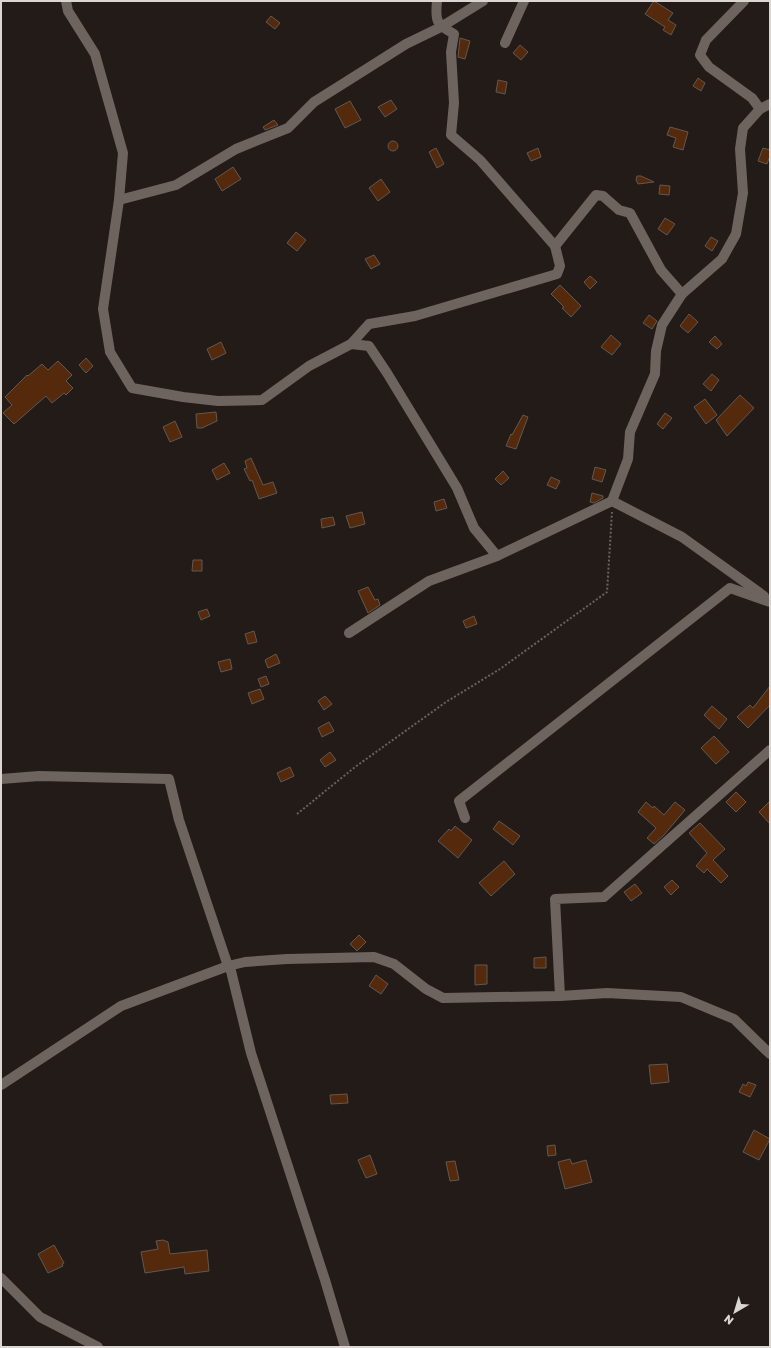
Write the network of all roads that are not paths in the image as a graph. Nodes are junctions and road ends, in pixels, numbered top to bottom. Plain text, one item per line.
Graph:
1 (66, 1) edge
2 (437, 1) edge
3 (483, 1) edge
4 (524, 1) edge
5 (744, 1) edge
6 (442, 27) junction
7 (504, 43) dead end
8 (770, 104) edge
9 (760, 109) junction
10 (119, 200) junction
11 (555, 246) junction
12 (682, 294) junction
13 (351, 344) junction
14 (612, 501) junction
15 (497, 556) junction
16 (770, 601) edge
17 (349, 633) dead end
18 (770, 750) edge
19 (1, 779) edge
20 (465, 818) dead end
21 (228, 966) junction
22 (560, 996) junction
23 (770, 1054) edge
24 (1, 1085) edge
25 (1, 1278) edge
26 (98, 1347) edge
27 (345, 1347) edge

1 - 10 street
2 - 6 street
3 - 6 street
4 - 7 street
5 - 9 street
6 - 10 street
6 - 11 street
8 - 9 street
9 - 12 street
10 - 13 street
11 - 12 street
11 - 13 street
12 - 14 street
13 - 15 street
14 - 15 street
14 - 16 street
15 - 17 street
16 - 20 street
18 - 22 street
19 - 21 street
21 - 22 street
21 - 24 street
21 - 27 street
22 - 23 street
25 - 26 street

